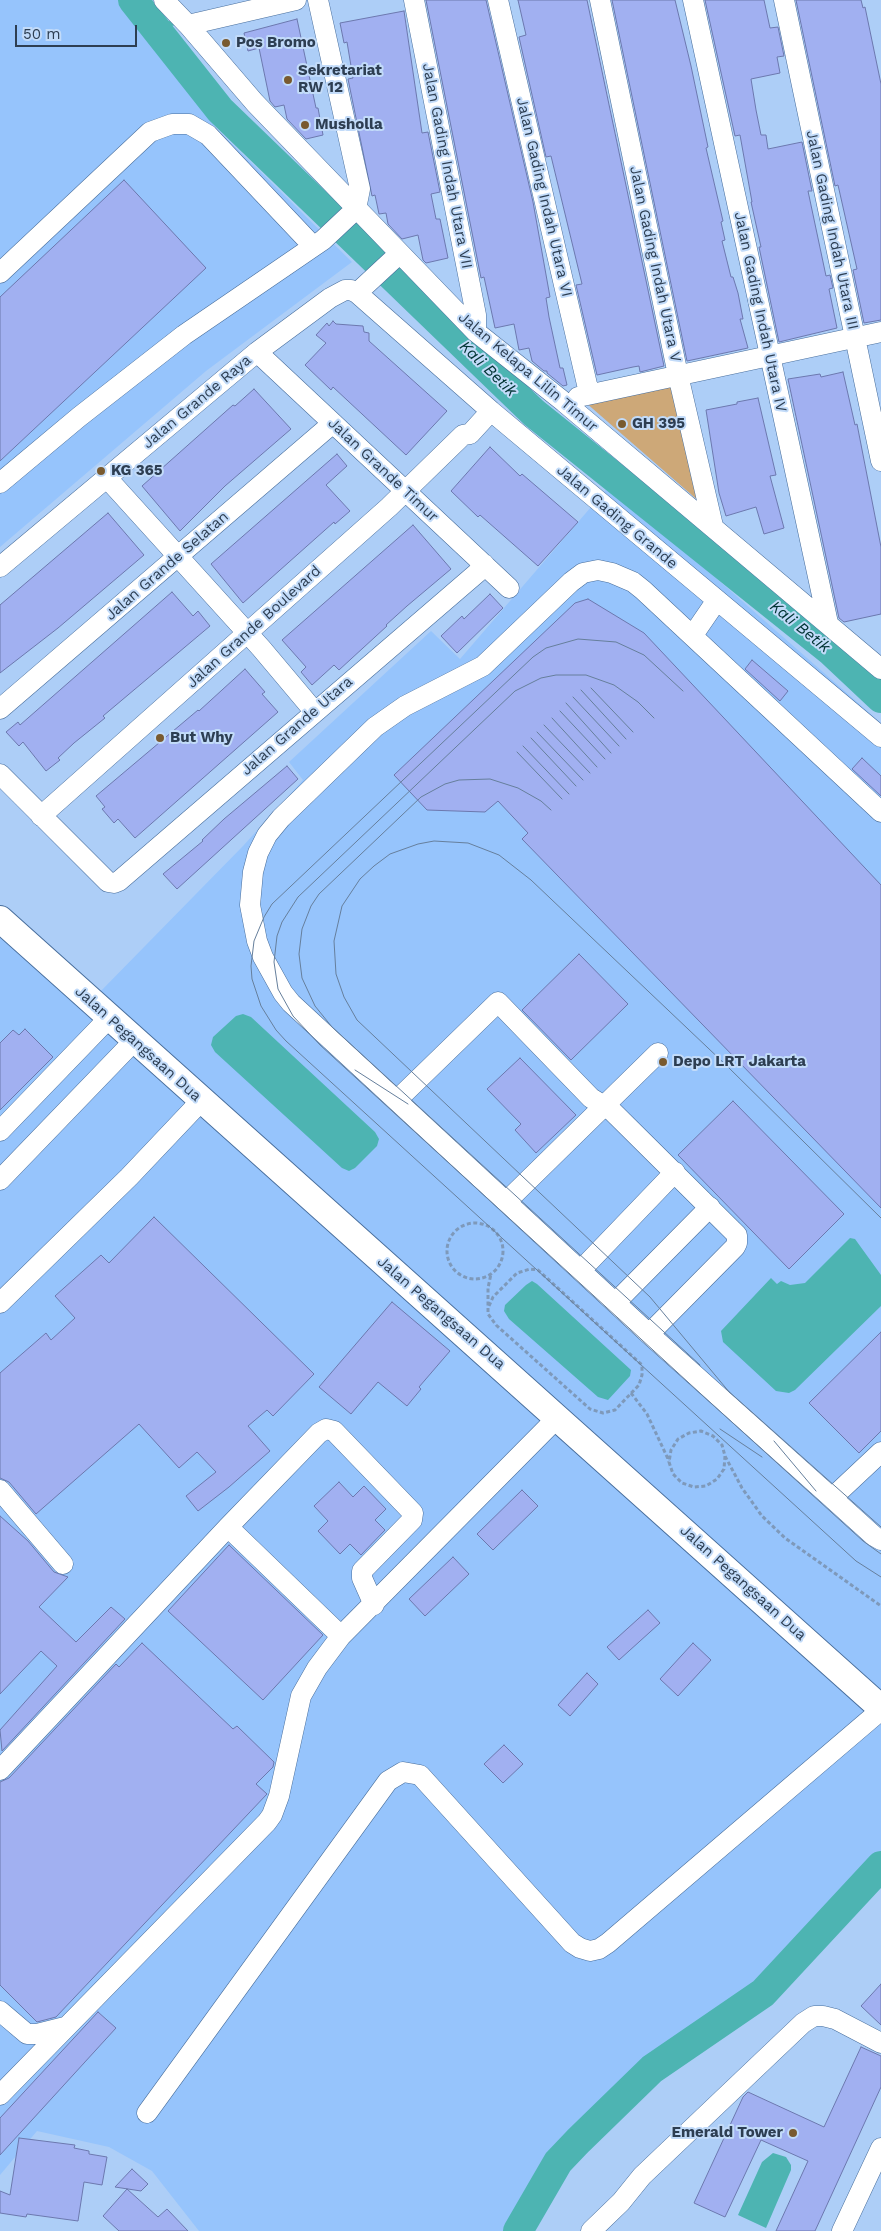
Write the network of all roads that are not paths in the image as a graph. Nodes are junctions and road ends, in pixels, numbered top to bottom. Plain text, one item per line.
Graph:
1 (296, 0) edge
2 (318, 0) edge
3 (414, 0) edge
4 (498, 0) edge
5 (600, 0) edge
6 (692, 0) edge
7 (784, 0) edge
8 (173, 9) edge
9 (353, 215) junction
10 (320, 241) junction
11 (394, 254) junction
12 (0, 273) edge
13 (359, 291) junction
14 (476, 332) junction
15 (881, 332) edge
16 (854, 338) junction
17 (257, 352) junction
18 (770, 356) junction
19 (678, 374) junction
20 (589, 393) junction
21 (564, 402) junction
22 (486, 406) junction
23 (333, 423) junction
24 (881, 460) edge
25 (107, 478) junction
26 (0, 483) edge
27 (407, 490) junction
28 (713, 526) junction
29 (178, 556) junction
30 (484, 564) junction
31 (0, 567) edge
32 (509, 588) dead end
33 (717, 600) junction
34 (828, 623) junction
35 (247, 634) junction
36 (693, 635) junction
37 (881, 669) edge
38 (0, 709) edge
39 (314, 711) junction
40 (881, 737) edge
41 (0, 774) edge
42 (881, 812) edge
43 (41, 816) junction
44 (0, 919) edge
45 (109, 1018) junction
46 (134, 1041) junction
47 (658, 1053) dead end
48 (397, 1100) junction
49 (201, 1101) junction
50 (604, 1106) junction
51 (0, 1131) edge
52 (675, 1172) junction
53 (0, 1180) edge
54 (508, 1201) junction
55 (710, 1207) junction
56 (581, 1270) junction
57 (616, 1302) junction
58 (0, 1303) edge
59 (649, 1334) junction
60 (558, 1417) junction
61 (881, 1452) edge
62 (0, 1490) edge
63 (832, 1498) junction
64 (228, 1527) junction
65 (881, 1540) edge
66 (64, 1564) dead end
67 (374, 1605) junction
68 (341, 1636) junction
69 (881, 1709) edge
70 (0, 1770) edge
71 (0, 2011) edge
72 (65, 2027) junction
73 (881, 2044) edge
74 (0, 2094) edge
75 (147, 2113) dead end
76 (881, 2148) edge
77 (591, 2231) edge
78 (842, 2231) edge

1 - 8 street
2 - 9 street
3 - 14 street, Jalan Gading Indah Utara VII
4 - 20 street, Jalan Gading Indah Utara VI
5 - 19 street, Jalan Gading Indah Utara V
6 - 18 street, Jalan Gading Indah Utara IV
7 - 16 street, Jalan Gading Indah Utara III
8 - 9 street, Jalan Kelapa Lilin Timur
9 - 10 street
9 - 11 street, Jalan Kelapa Lilin Timur
10 - 12 street
10 - 26 street
11 - 13 street
11 - 14 street, Jalan Kelapa Lilin Timur
13 - 17 street, Jalan Grande Raya
13 - 22 street, Jalan Gading Grande
14 - 21 street, Jalan Kelapa Lilin Timur
15 - 16 street
16 - 18 street
16 - 24 street, Jalan Gading Indah Utara III
17 - 23 street, Jalan Grande Timur
17 - 25 street, Jalan Grande Raya
18 - 19 street
18 - 34 street, Jalan Gading Indah Utara IV
19 - 20 street
19 - 28 street, Jalan Gading Indah Utara V
20 - 21 street
21 - 28 street, Jalan Kelapa Lilin Timur
22 - 27 street, Jalan Grande Boulevard
22 - 33 street, Jalan Gading Grande
23 - 27 street, Jalan Grande Timur
23 - 29 street, Jalan Grande Selatan
25 - 29 street
25 - 31 street, Jalan Grande Raya
27 - 30 street, Jalan Grande Timur
27 - 35 street, Jalan Grande Boulevard
28 - 34 street, Jalan Kelapa Lilin Timur
29 - 35 street
29 - 38 street, Jalan Grande Selatan
30 - 32 street, Jalan Grande Timur
30 - 39 street, Jalan Grande Utara
33 - 36 street
33 - 40 street, Jalan Gading Grande
34 - 37 street, Jalan Kelapa Lilin Timur
35 - 39 street
35 - 43 street, Jalan Grande Boulevard
36 - 42 street
36 - 48 street
39 - 43 street, Jalan Grande Utara
41 - 43 street
44 - 45 main road, Jalan Pegangsaan Dua
45 - 46 main road, Jalan Pegangsaan Dua
45 - 51 street
46 - 49 main road, Jalan Pegangsaan Dua
46 - 53 street
47 - 50 street
48 - 50 street
48 - 54 street
49 - 58 street
49 - 60 main road, Jalan Pegangsaan Dua
50 - 52 street
50 - 54 street
52 - 55 street
52 - 56 street
54 - 56 street
55 - 57 street
55 - 59 street
56 - 57 street
57 - 59 street
59 - 63 street
60 - 67 street
60 - 69 main road, Jalan Pegangsaan Dua
61 - 63 street
62 - 66 street
63 - 65 street
64 - 67 street
64 - 68 street
64 - 70 street
67 - 68 street
68 - 72 street
69 - 75 street
71 - 72 street
72 - 74 street
73 - 77 street
76 - 78 street

